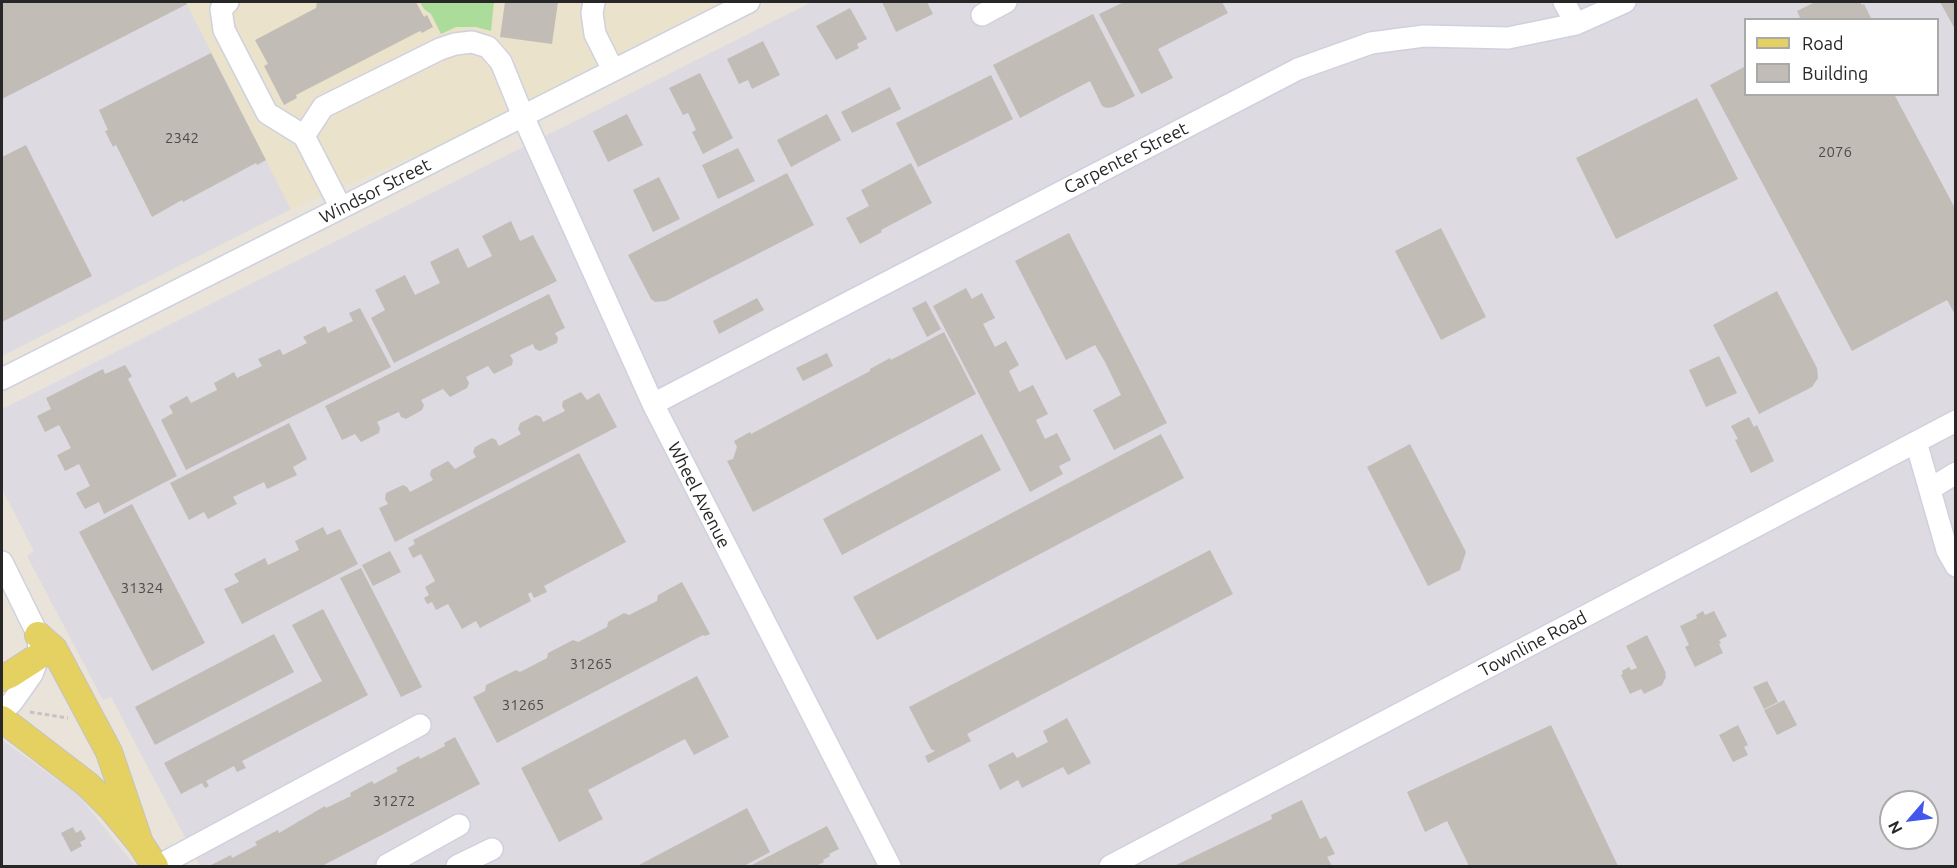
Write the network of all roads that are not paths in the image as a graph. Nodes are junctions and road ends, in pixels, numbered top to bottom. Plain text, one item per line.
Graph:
1 (228, 2) edge
2 (594, 2) edge
3 (1006, 2) edge
4 (1564, 2) edge
5 (1626, 2) edge
6 (744, 3) edge
7 (982, 15) dead end
8 (1576, 24) junction
9 (614, 70) junction
10 (524, 116) junction
11 (304, 136) junction
12 (341, 208) junction
13 (2, 379) edge
14 (653, 404) junction
15 (1956, 421) edge
16 (1916, 442) junction
17 (1956, 473) edge
18 (1930, 489) junction
19 (2, 562) edge
20 (1956, 566) edge
21 (38, 645) junction
22 (2, 678) edge
23 (5, 711) edge
24 (420, 726) dead end
25 (459, 825) dead end
26 (140, 843) junction
27 (492, 849) dead end
28 (157, 867) edge
29 (388, 867) edge
30 (457, 867) edge
31 (890, 867) edge
32 (1110, 867) edge

1 - 11 street
2 - 9 street
3 - 7 street
4 - 8 street
5 - 8 street, Carpenter Street
6 - 9 street, Windsor Street
8 - 14 street, Carpenter Street
9 - 10 street, Windsor Street
10 - 11 street, Wheel Avenue
10 - 12 street, Windsor Street
10 - 14 street, Wheel Avenue
11 - 12 street
12 - 13 street, Windsor Street
14 - 31 street, Wheel Avenue
15 - 16 street, Townline Road
16 - 18 street
16 - 32 street, Townline Road
17 - 18 street
18 - 20 street
19 - 21 street
21 - 22 main road
21 - 23 street
21 - 26 main road
23 - 26 main road
24 - 28 street
25 - 29 street
26 - 28 main road
27 - 30 street

